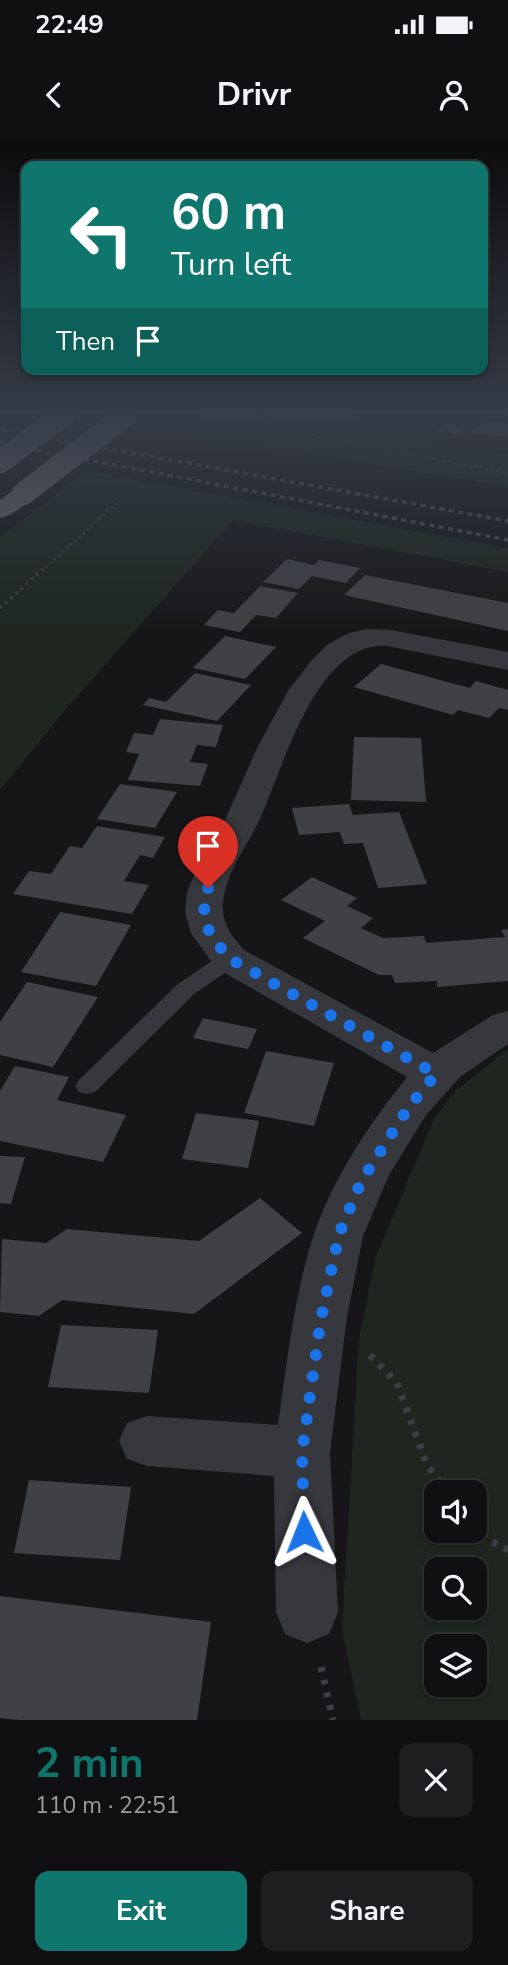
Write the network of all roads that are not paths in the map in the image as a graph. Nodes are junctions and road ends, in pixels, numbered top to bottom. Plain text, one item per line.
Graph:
1 (30, 489) edge
2 (0, 511) edge
3 (508, 661) edge
4 (230, 959) junction
5 (508, 1025) edge
6 (436, 1074) junction
7 (87, 1086) dead end
8 (147, 1441) dead end
9 (302, 1452) junction
10 (307, 1612) dead end

1 - 2 highway, bridge
3 - 4 street
4 - 6 street
4 - 7 lane
5 - 6 street
6 - 9 street
8 - 9 street
9 - 10 street

